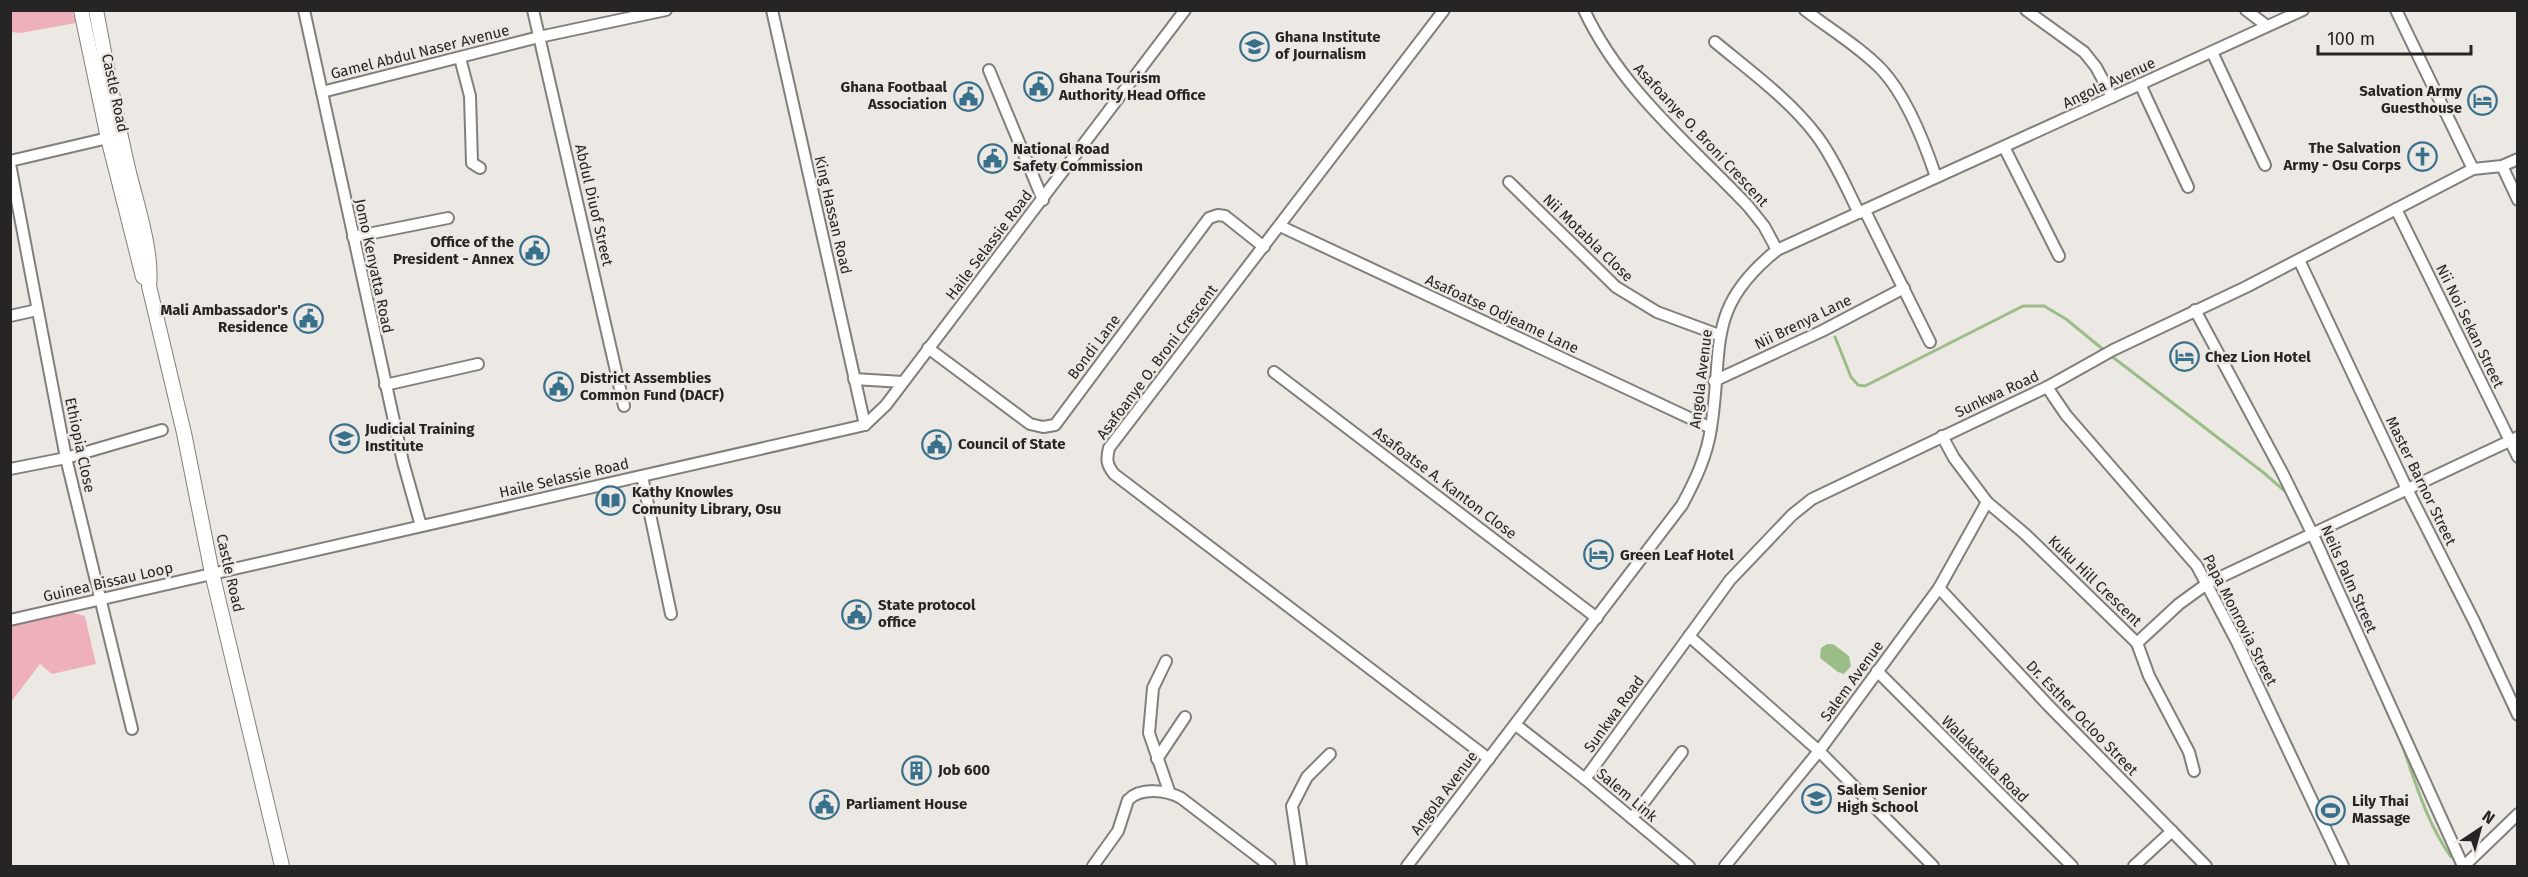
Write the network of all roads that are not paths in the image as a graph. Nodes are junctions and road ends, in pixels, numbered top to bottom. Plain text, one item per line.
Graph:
1 (81, 10) edge
2 (96, 10) edge
3 (304, 10) edge
4 (533, 10) edge
5 (666, 10) edge
6 (772, 10) edge
7 (1185, 10) edge
8 (1444, 10) edge
9 (1584, 10) edge
10 (1805, 10) edge
11 (2026, 10) edge
12 (2246, 10) edge
13 (2303, 10) edge
14 (2396, 10) edge
15 (2266, 26) junction
16 (539, 37) junction
17 (1715, 42) dead end
18 (2212, 52) junction
19 (460, 58) junction
20 (989, 70) dead end
21 (2140, 84) junction
22 (322, 92) junction
23 (2112, 98) junction
24 (108, 138) junction
25 (2004, 147) junction
26 (2517, 159) edge
27 (10, 163) edge
28 (2265, 165) dead end
29 (2502, 166) junction
30 (480, 168) dead end
31 (2473, 169) junction
32 (1936, 177) junction
33 (1509, 182) dead end
34 (2188, 187) dead end
35 (1043, 200) junction
36 (2517, 200) edge
37 (2396, 209) junction
38 (1862, 212) junction
39 (448, 218) dead end
40 (1280, 226) junction
41 (353, 237) junction
42 (1264, 247) junction
43 (1777, 250) junction
44 (2060, 256) dead end
45 (2299, 260) junction
46 (149, 286) junction
47 (1904, 288) junction
48 (38, 310) junction
49 (2195, 310) junction
50 (10, 316) edge
51 (1719, 335) junction
52 (1930, 342) dead end
53 (928, 348) junction
54 (478, 364) dead end
55 (1274, 372) dead end
56 (854, 379) junction
57 (1714, 381) junction
58 (903, 382) junction
59 (385, 385) junction
60 (2048, 387) junction
61 (624, 406) dead end
62 (865, 425) junction
63 (1711, 428) junction
64 (162, 430) dead end
65 (1942, 436) junction
66 (2514, 439) edge
67 (2517, 457) edge
68 (66, 458) junction
69 (10, 469) edge
70 (642, 476) junction
71 (2407, 489) junction
72 (1987, 502) junction
73 (421, 526) junction
74 (2312, 535) junction
75 (212, 573) junction
76 (2208, 583) junction
77 (1939, 588) junction
78 (99, 599) junction
79 (671, 614) dead end
80 (1597, 618) junction
81 (10, 620) edge
82 (1689, 636) junction
83 (2137, 643) junction
84 (1166, 661) dead end
85 (1878, 671) junction
86 (2517, 715) edge
87 (1185, 717) dead end
88 (1516, 725) junction
89 (132, 729) dead end
90 (1819, 751) junction
91 (1682, 752) dead end
92 (1330, 754) dead end
93 (1157, 759) junction
94 (1489, 759) junction
95 (2194, 771) dead end
96 (1585, 779) junction
97 (1169, 791) junction
98 (2517, 814) edge
99 (1632, 818) junction
100 (2172, 831) junction
101 (282, 867) edge
102 (1093, 867) edge
103 (1270, 867) edge
104 (1301, 867) edge
105 (1407, 867) edge
106 (1689, 867) edge
107 (1725, 867) edge
108 (1932, 867) edge
109 (2072, 867) edge
110 (2134, 867) edge
111 (2206, 867) edge
112 (2343, 867) edge
113 (2463, 867) edge

1 - 24 main road, Castle Road
2 - 46 main road, Castle Road
3 - 22 street, Jomo Kenyatta Road
4 - 16 street, Abdul Diuof Street
5 - 16 street, Gamel Abdul Naser Avenue
6 - 56 street, King Hassan Road
7 - 35 street, Haile Selassie Road
8 - 40 street, Asafoanye O. Broni Crescent
9 - 43 street, Asafoanye O. Broni Crescent
10 - 32 street
11 - 23 street
12 - 15 street
13 - 15 street, Angola Avenue
14 - 31 street
15 - 18 street, Angola Avenue
16 - 19 street, Gamel Abdul Naser Avenue
16 - 61 street, Abdul Diuof Street
17 - 38 street
18 - 21 street, Angola Avenue
18 - 28 street
19 - 22 street, Gamel Abdul Naser Avenue
19 - 30 street
20 - 35 street
21 - 23 street, Angola Avenue
21 - 34 street
22 - 41 street, Jomo Kenyatta Road
23 - 25 street, Angola Avenue
24 - 27 street
24 - 46 main road, Castle Road
25 - 32 street, Angola Avenue
25 - 44 street
26 - 29 street, Sunkwa Road
27 - 48 street, Ethiopia Close
29 - 31 street, Sunkwa Road
29 - 36 street
31 - 37 street, Sunkwa Road
32 - 38 street, Angola Avenue
33 - 51 street, Nii Motabla Close
35 - 53 street, Haile Selassie Road
37 - 45 street, Sunkwa Road
37 - 66 street, Nii Noi Sekan Street
38 - 43 street, Angola Avenue
38 - 47 street
39 - 41 street
40 - 42 street, Asafoanye O. Broni Crescent
40 - 63 street, Asafoatse Odjeame Lane
41 - 59 street, Jomo Kenyatta Road
42 - 53 street, Bondi Lane
42 - 94 street, Asafoanye O. Broni Crescent
43 - 51 street, Angola Avenue
45 - 49 street, Sunkwa Road
45 - 71 street, Master Barnor Street
46 - 75 main road, Castle Road
47 - 52 street
47 - 57 street, Nii Brenya Lane
48 - 50 street
48 - 68 street, Ethiopia Close
49 - 60 street, Sunkwa Road
49 - 74 street, Neils Palm Street
51 - 57 street, Angola Avenue
53 - 58 street, Haile Selassie Road
54 - 59 street
55 - 80 street, Asafoatse A. Kanton Close
56 - 58 street
56 - 62 street, King Hassan Road
57 - 63 street, Angola Avenue
58 - 62 street, Haile Selassie Road
59 - 73 street, Jomo Kenyatta Road
60 - 65 street, Sunkwa Road
60 - 76 street, Papa Monrovia Street
62 - 70 street, Haile Selassie Road
63 - 80 street, Angola Avenue
64 - 68 street
65 - 72 street, Kuku Hill Crescent
65 - 82 street, Sunkwa Road
66 - 67 street, Nii Noi Sekan Street
66 - 71 street
68 - 69 street
68 - 78 street, Ethiopia Close
70 - 73 street, Haile Selassie Road
70 - 79 street
71 - 74 street
71 - 86 street, Master Barnor Street
72 - 77 street, Salem Avenue
72 - 83 street, Kuku Hill Crescent
73 - 75 street, Haile Selassie Road
74 - 76 street
74 - 113 street, Neils Palm Street
75 - 78 street, Guinea Bissau Loop
75 - 101 main road, Castle Road
76 - 83 street
76 - 112 street, Papa Monrovia Street
77 - 85 street, Salem Avenue
77 - 100 street, Dr. Esther Ocloo Street
78 - 81 street, Guinea Bissau Loop
78 - 89 street, Ethiopia Close
80 - 88 street, Angola Avenue
82 - 90 street
82 - 96 street, Sunkwa Road
83 - 95 street, Kuku Hill Crescent
84 - 93 street
85 - 90 street, Salem Avenue
85 - 109 street, Walakataka Road
87 - 93 street
88 - 94 street, Angola Avenue
88 - 96 street, Salem Link
90 - 107 street, Salem Avenue
90 - 108 street
91 - 99 street
92 - 104 street
93 - 97 street
94 - 105 street, Angola Avenue
96 - 99 street, Salem Link
97 - 102 street
97 - 103 street
98 - 113 street
99 - 106 street, Salem Link
100 - 110 street
100 - 111 street, Dr. Esther Ocloo Street

